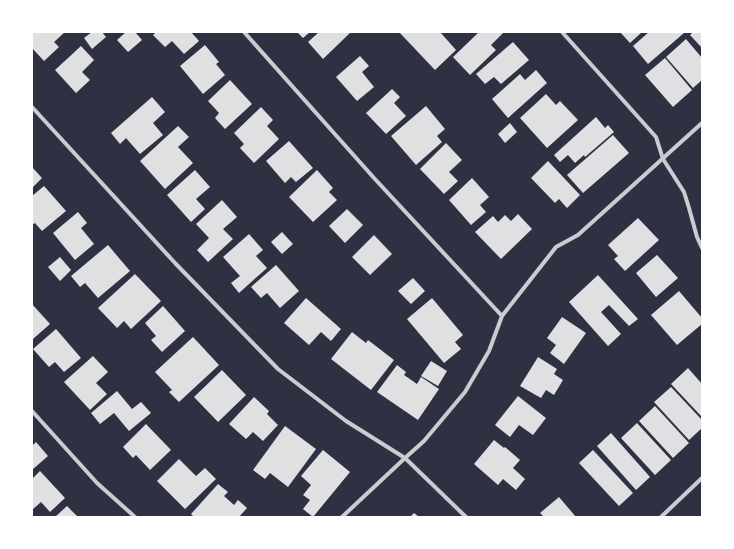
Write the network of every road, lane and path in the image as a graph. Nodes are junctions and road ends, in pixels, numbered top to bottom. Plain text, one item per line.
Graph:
1 (244, 32) edge
2 (562, 32) edge
3 (32, 107) edge
4 (702, 123) edge
5 (663, 159) junction
6 (702, 248) edge
7 (502, 316) junction
8 (32, 411) edge
9 (405, 458) junction
10 (702, 478) edge
11 (135, 517) edge
12 (342, 517) edge
13 (466, 517) edge
14 (661, 517) edge

1 - 7 street
2 - 5 street
3 - 9 street
4 - 5 street
5 - 6 street
5 - 7 street
7 - 9 street
8 - 11 street
9 - 12 street
9 - 13 street
10 - 14 street

